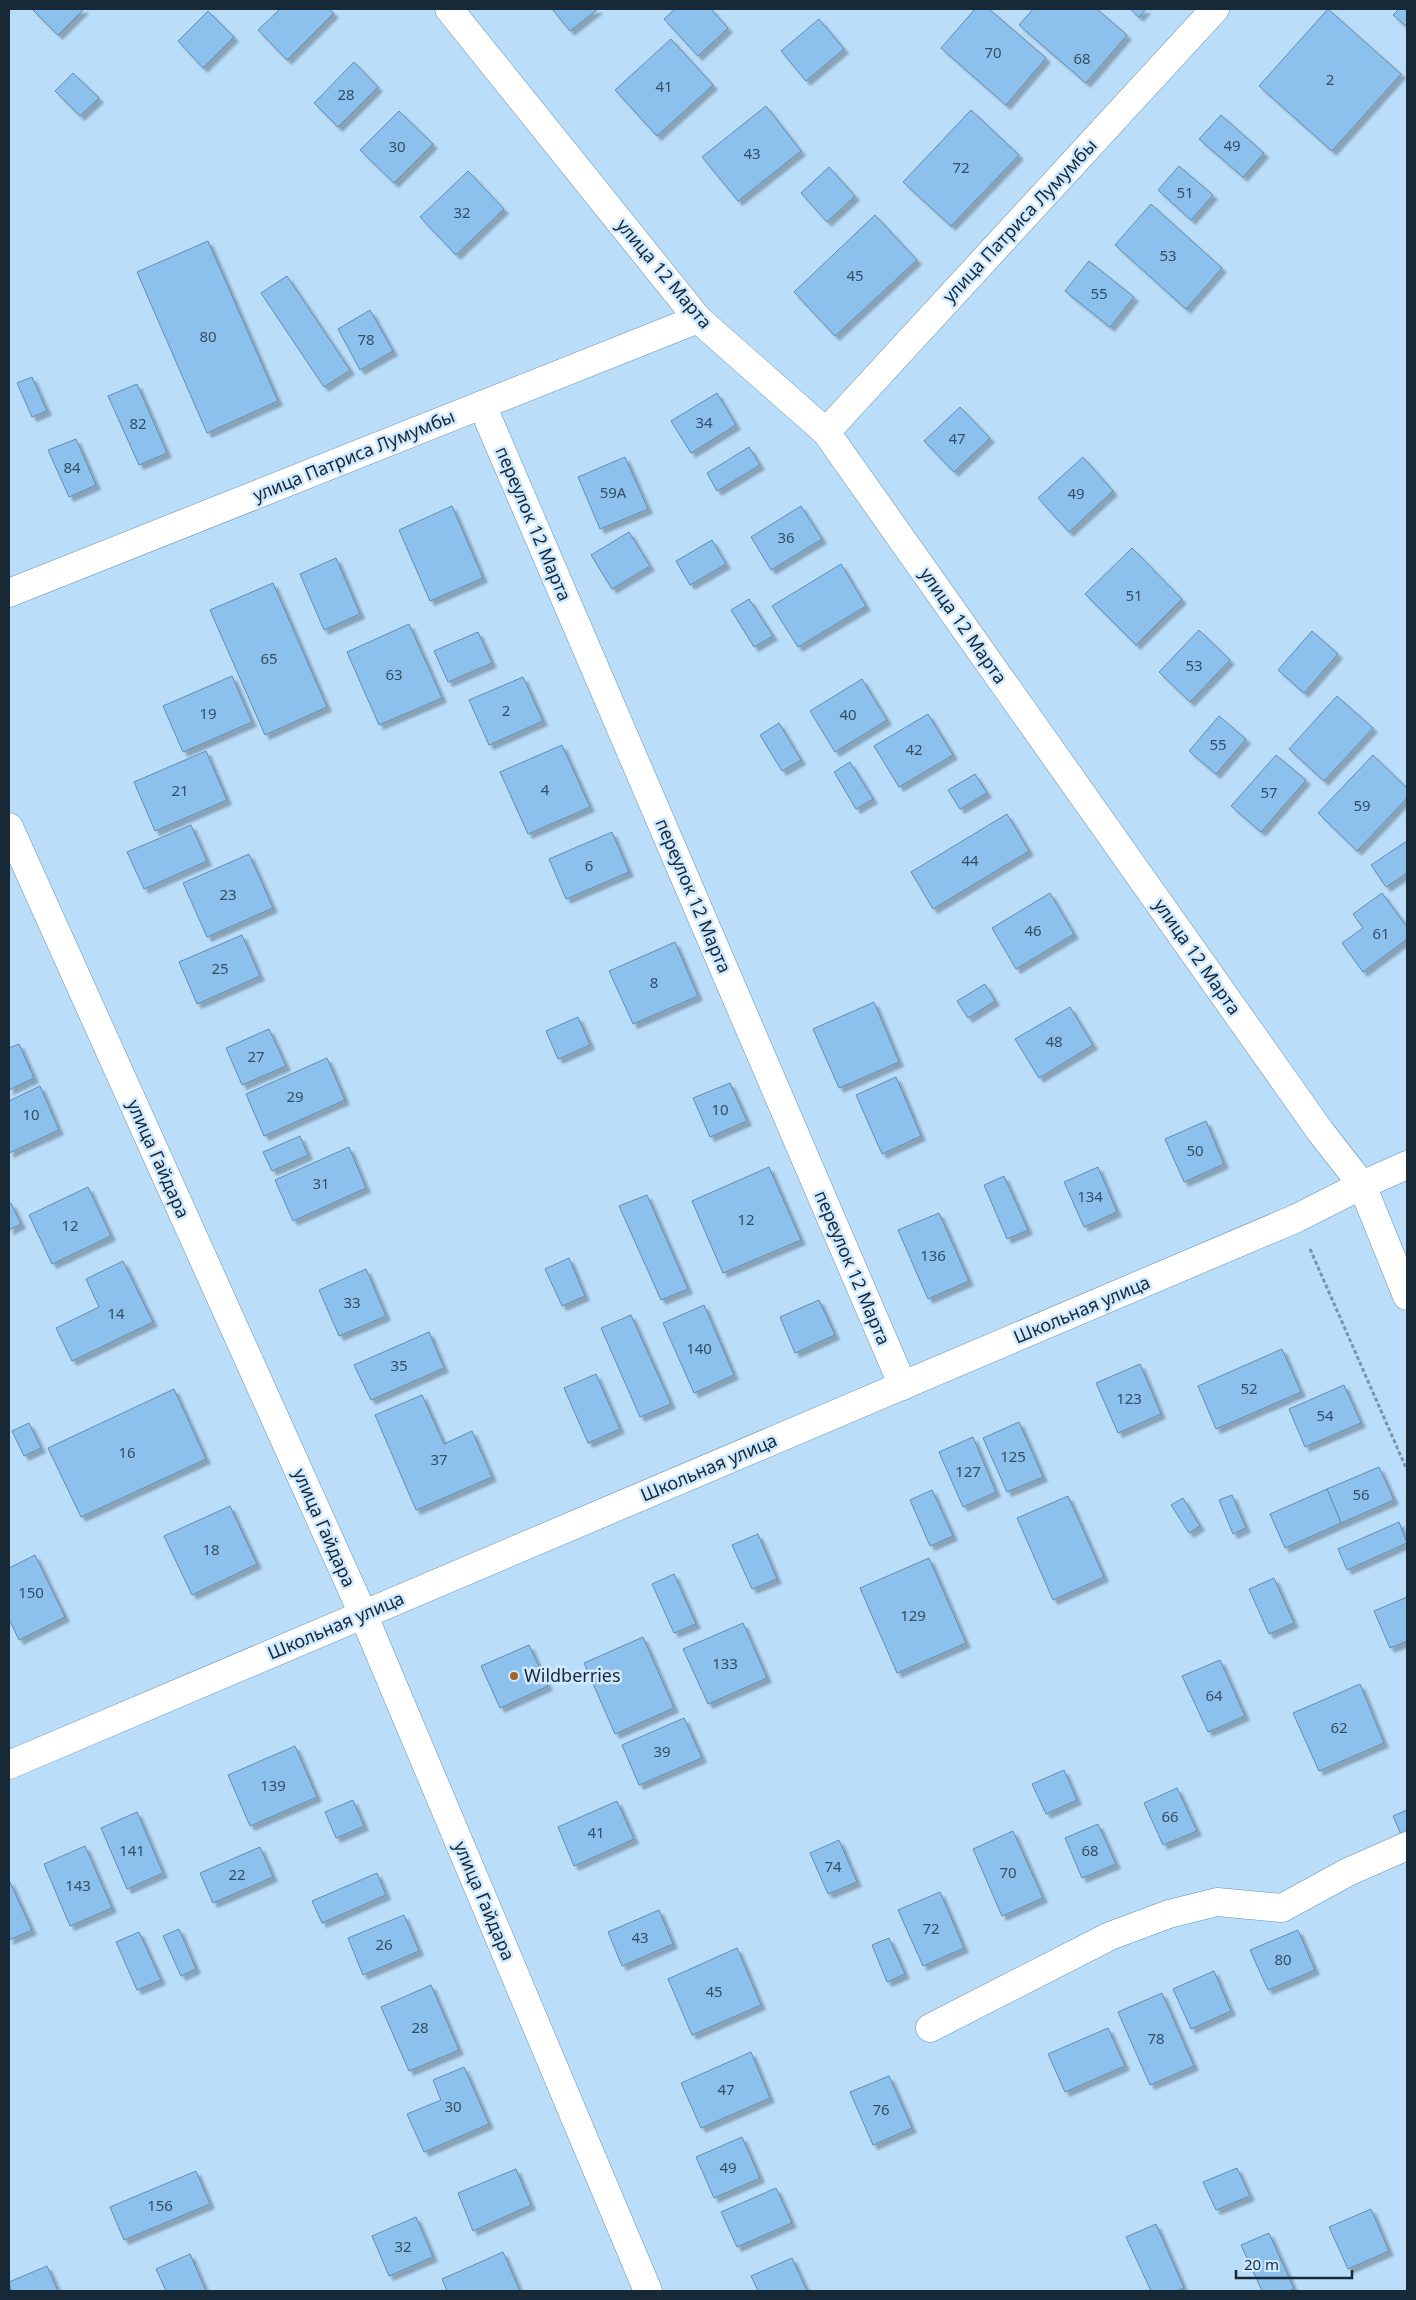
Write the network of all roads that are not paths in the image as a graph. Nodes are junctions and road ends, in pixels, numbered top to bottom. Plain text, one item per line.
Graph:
1 (449, 9) edge
2 (1215, 9) edge
3 (698, 319) junction
4 (482, 405) junction
5 (826, 432) junction
6 (9, 593) edge
7 (9, 827) edge
8 (1407, 1165) edge
9 (1362, 1185) junction
10 (1407, 1296) edge
11 (903, 1386) junction
12 (363, 1614) junction
13 (9, 1765) edge
14 (1407, 1846) edge
15 (930, 2028) dead end
16 (648, 2291) edge

1 - 3 street, улица 12 Марта
2 - 5 street, улица Патриса Лумумбы
3 - 4 street, улица Патриса Лумумбы
3 - 5 street, улица 12 Марта
4 - 6 street, улица Патриса Лумумбы
4 - 11 street, переулок 12 Марта
5 - 9 street, улица 12 Марта
7 - 12 street, улица Гайдара
8 - 9 street, Школьная улица
9 - 10 street, улица 12 Марта
9 - 11 street, Школьная улица
11 - 12 street, Школьная улица
12 - 13 street, Школьная улица
12 - 16 street, улица Гайдара
14 - 15 street

